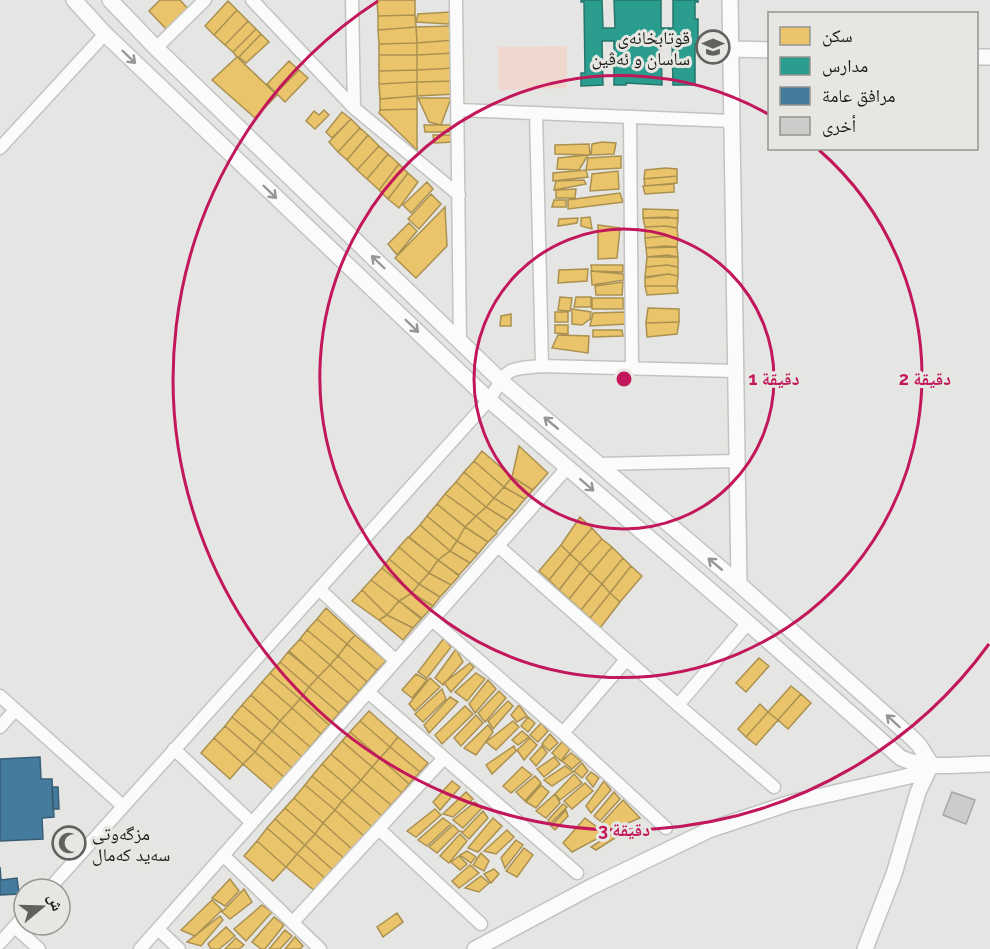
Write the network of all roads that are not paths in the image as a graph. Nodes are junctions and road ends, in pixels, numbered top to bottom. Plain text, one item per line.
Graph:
1 (74, 0) edge
2 (110, 0) edge
3 (205, 0) edge
4 (352, 0) edge
5 (456, 0) edge
6 (730, 0) edge
7 (255, 2) edge
8 (105, 34) junction
9 (156, 48) junction
10 (731, 49) junction
11 (768, 50) edge
12 (354, 108) junction
13 (458, 110) junction
14 (537, 113) junction
15 (630, 117) junction
16 (732, 120) junction
17 (0, 148) edge
18 (459, 195) junction
19 (460, 342) junction
20 (542, 366) junction
21 (632, 368) junction
22 (735, 371) junction
23 (501, 381) junction
24 (489, 400) junction
25 (736, 461) junction
26 (598, 464) junction
27 (567, 468) junction
28 (498, 546) junction
29 (739, 584) junction
30 (319, 589) junction
31 (432, 620) junction
32 (748, 622) junction
33 (627, 660) junction
34 (396, 661) junction
35 (368, 692) junction
36 (0, 696) edge
37 (678, 705) junction
38 (15, 710) junction
39 (0, 727) edge
40 (563, 733) junction
41 (174, 749) junction
42 (444, 758) junction
43 (990, 764) edge
44 (929, 768) junction
45 (774, 787) dead end
46 (123, 806) junction
47 (252, 823) junction
48 (666, 828) dead end
49 (379, 829) junction
50 (223, 855) junction
51 (577, 873) dead end
52 (60, 877) edge
53 (293, 922) junction
54 (482, 924) dead end
55 (158, 929) junction
56 (12, 930) edge
57 (26, 937) edge
58 (0, 943) edge
59 (39, 949) edge
60 (140, 949) edge
61 (179, 949) edge
62 (320, 949) edge
63 (475, 949) edge
64 (865, 949) edge

1 - 8 street
2 - 9 street
3 - 9 street
4 - 12 street
5 - 13 street
6 - 10 street
7 - 12 street
8 - 17 street
8 -> 24 street
19 -> 9 street
10 - 11 street
10 - 16 street
12 - 18 street
13 - 14 street
13 - 18 street
14 - 15 street
14 - 20 street
15 - 16 street
15 - 21 street
16 - 22 street
18 - 19 street
19 - 23 street
20 - 21 street
20 - 23 street
21 - 22 street
22 - 25 street
23 - 24 street
26 -> 23 street
24 - 27 street
24 - 30 street
25 - 26 street
25 - 29 street
29 -> 26 street
27 - 28 street
27 -> 32 street
28 - 31 street
28 - 33 street
44 -> 29 street
30 - 34 street
30 - 41 street
31 - 34 street
31 - 40 street
32 - 37 street
32 - 44 street
33 - 37 street
33 - 40 street
34 - 35 street
35 - 42 street
35 - 47 street
36 - 38 street
37 - 45 street
38 - 39 street
38 - 46 street
40 - 48 street
41 - 46 street
41 - 47 street
42 - 49 street
42 - 51 street
43 - 44 street
44 - 63 street
44 - 64 street
46 - 52 street
47 - 50 street
49 - 53 street
49 - 54 street
50 - 53 street
50 - 55 street
53 - 62 street
55 - 60 street
55 - 61 street
56 - 58 street
57 - 59 street

